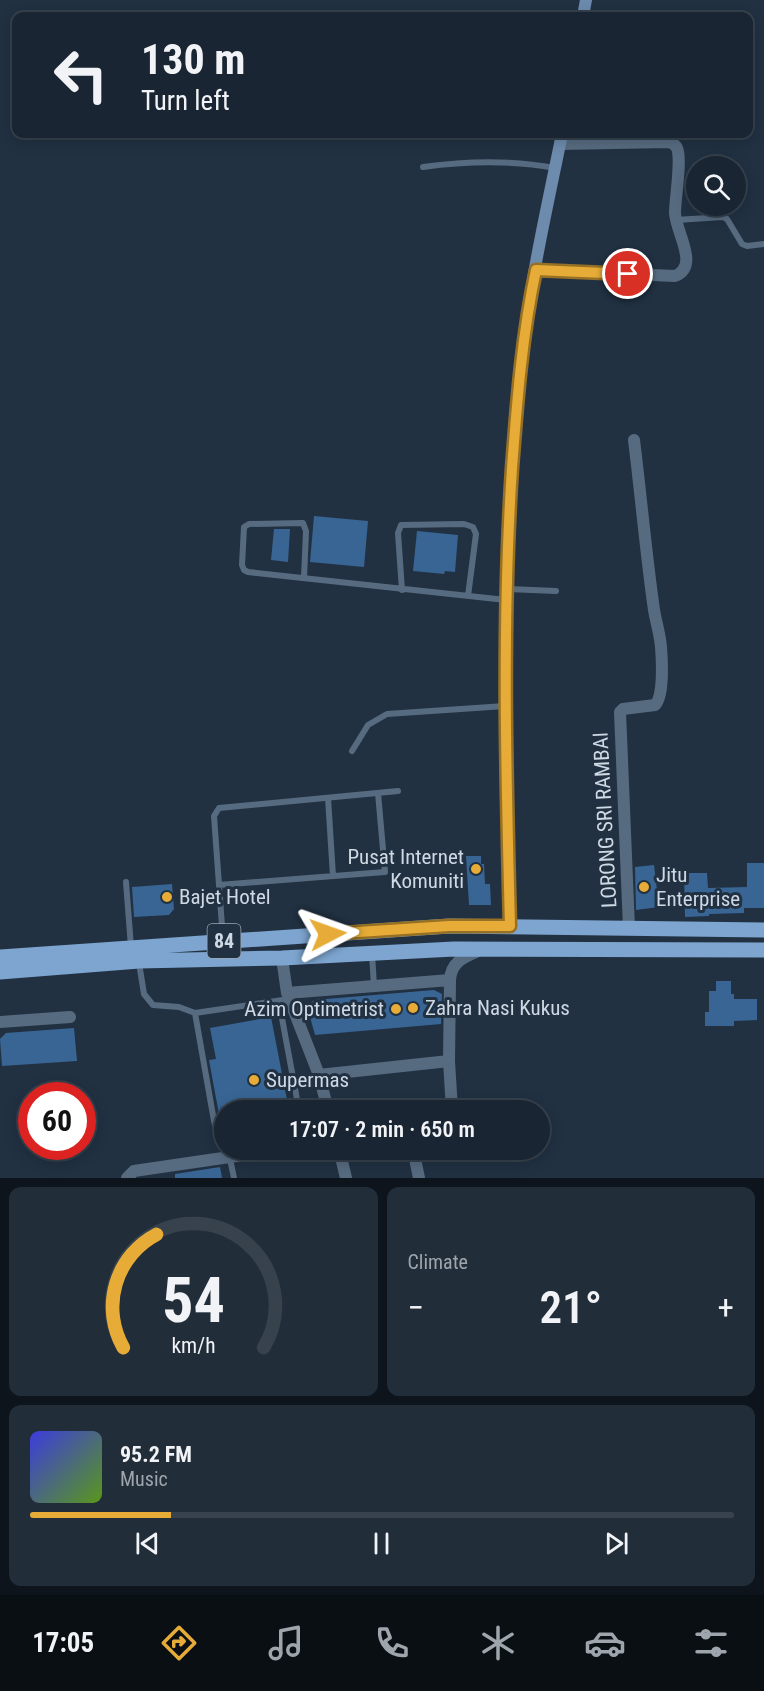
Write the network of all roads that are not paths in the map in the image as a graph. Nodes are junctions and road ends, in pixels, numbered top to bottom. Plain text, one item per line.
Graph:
1 (561, 139) edge
2 (423, 167) dead end
3 (555, 168) junction
4 (676, 220) junction
5 (764, 244) edge
6 (536, 270) junction
7 (634, 440) dead end
8 (304, 578) junction
9 (402, 590) junction
10 (556, 591) dead end
11 (506, 594) junction
12 (468, 596) junction
13 (505, 706) junction
14 (352, 751) dead end
15 (398, 791) dead end
16 (378, 793) junction
17 (328, 798) junction
18 (333, 876) junction
19 (126, 882) dead end
20 (219, 885) junction
21 (510, 926) junction
22 (629, 928) junction
23 (764, 930) edge
24 (223, 942) junction
25 (130, 948) junction
26 (487, 948) junction
27 (615, 949) junction
28 (764, 950) edge
29 (405, 951) junction
30 (372, 953) junction
31 (0, 957) edge
32 (282, 958) junction
33 (139, 962) junction
34 (0, 972) edge
35 (450, 980) junction
36 (374, 986) junction
37 (285, 998) junction
38 (195, 1013) junction
39 (70, 1017) dead end
40 (0, 1022) edge
41 (449, 1060) junction
42 (319, 1075) junction
43 (298, 1100) edge
44 (325, 1100) edge
45 (451, 1100) edge
46 (214, 1121) edge
47 (214, 1156) edge
48 (230, 1160) edge
49 (342, 1160) edge
50 (415, 1160) edge
51 (127, 1178) edge
52 (234, 1178) edge
53 (346, 1178) edge
54 (419, 1178) edge

1 - 3 main road
1 - 4 street
2 - 3 lane
3 - 6 main road
4 - 5 lane
4 - 6 street
6 - 11 main road
7 - 22 street, LORONG SRI RAMBAI
8 - 8 lane
8 - 9 lane
9 - 12 lane
9 - 12 lane
10 - 11 lane
11 - 12 lane
11 - 13 main road
13 - 14 lane
13 - 21 main road
15 - 16 lane
16 - 17 lane
16 - 18 lane
17 - 18 lane
17 - 20 lane
18 - 20 lane
19 - 25 lane
20 - 24 lane
21 - 22 main road, 84
21 - 24 main road, 84
21 - 27 main road
21 - 29 main road
22 - 23 main road, 84
24 - 25 main road, 84
25 - 31 main road, 84
26 - 27 main road, 84
26 - 29 main road, 84
26 - 35 street
27 - 28 main road, 84
29 - 30 main road, 84
30 - 32 main road, 84
30 - 36 lane
32 - 33 main road, 84
32 - 37 street
33 - 34 main road, 84
33 - 38 lane
35 - 36 street
35 - 41 street
36 - 37 street
37 - 38 lane
37 - 42 street
37 - 43 lane
38 - 46 lane
39 - 40 street
41 - 42 street
41 - 45 street
42 - 44 street
47 - 51 street
48 - 52 lane
49 - 53 street
50 - 54 street

